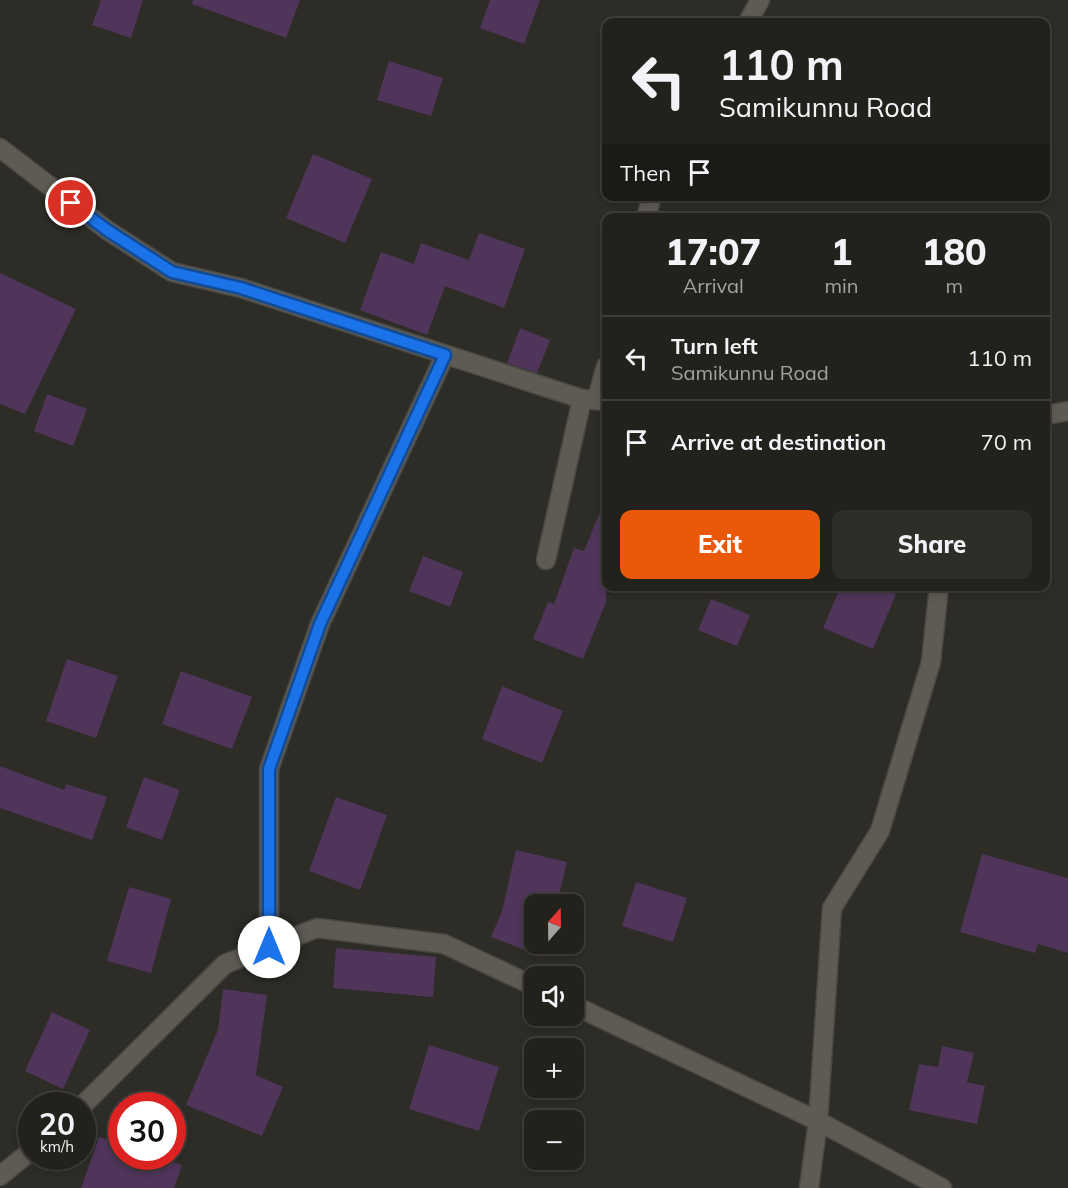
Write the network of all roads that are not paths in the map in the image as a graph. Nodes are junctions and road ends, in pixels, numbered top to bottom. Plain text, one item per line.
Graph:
1 (760, 0) edge
2 (750, 18) edge
3 (0, 148) edge
4 (445, 355) junction
5 (602, 378) edge
6 (595, 400) edge
7 (1068, 411) edge
8 (1050, 414) edge
9 (546, 560) dead end
10 (938, 591) edge
11 (269, 947) junction
12 (524, 981) edge
13 (584, 1010) edge
14 (96, 1092) edge
15 (818, 1121) junction
16 (18, 1161) edge
17 (0, 1176) edge
18 (809, 1188) edge
19 (942, 1188) edge

1 - 2 street
3 - 4 street
4 - 6 street
4 - 11 street
5 - 6 street
6 - 9 street
7 - 8 street
10 - 15 street
11 - 12 street
11 - 14 street
13 - 15 street
15 - 18 street
15 - 19 street
16 - 17 street

